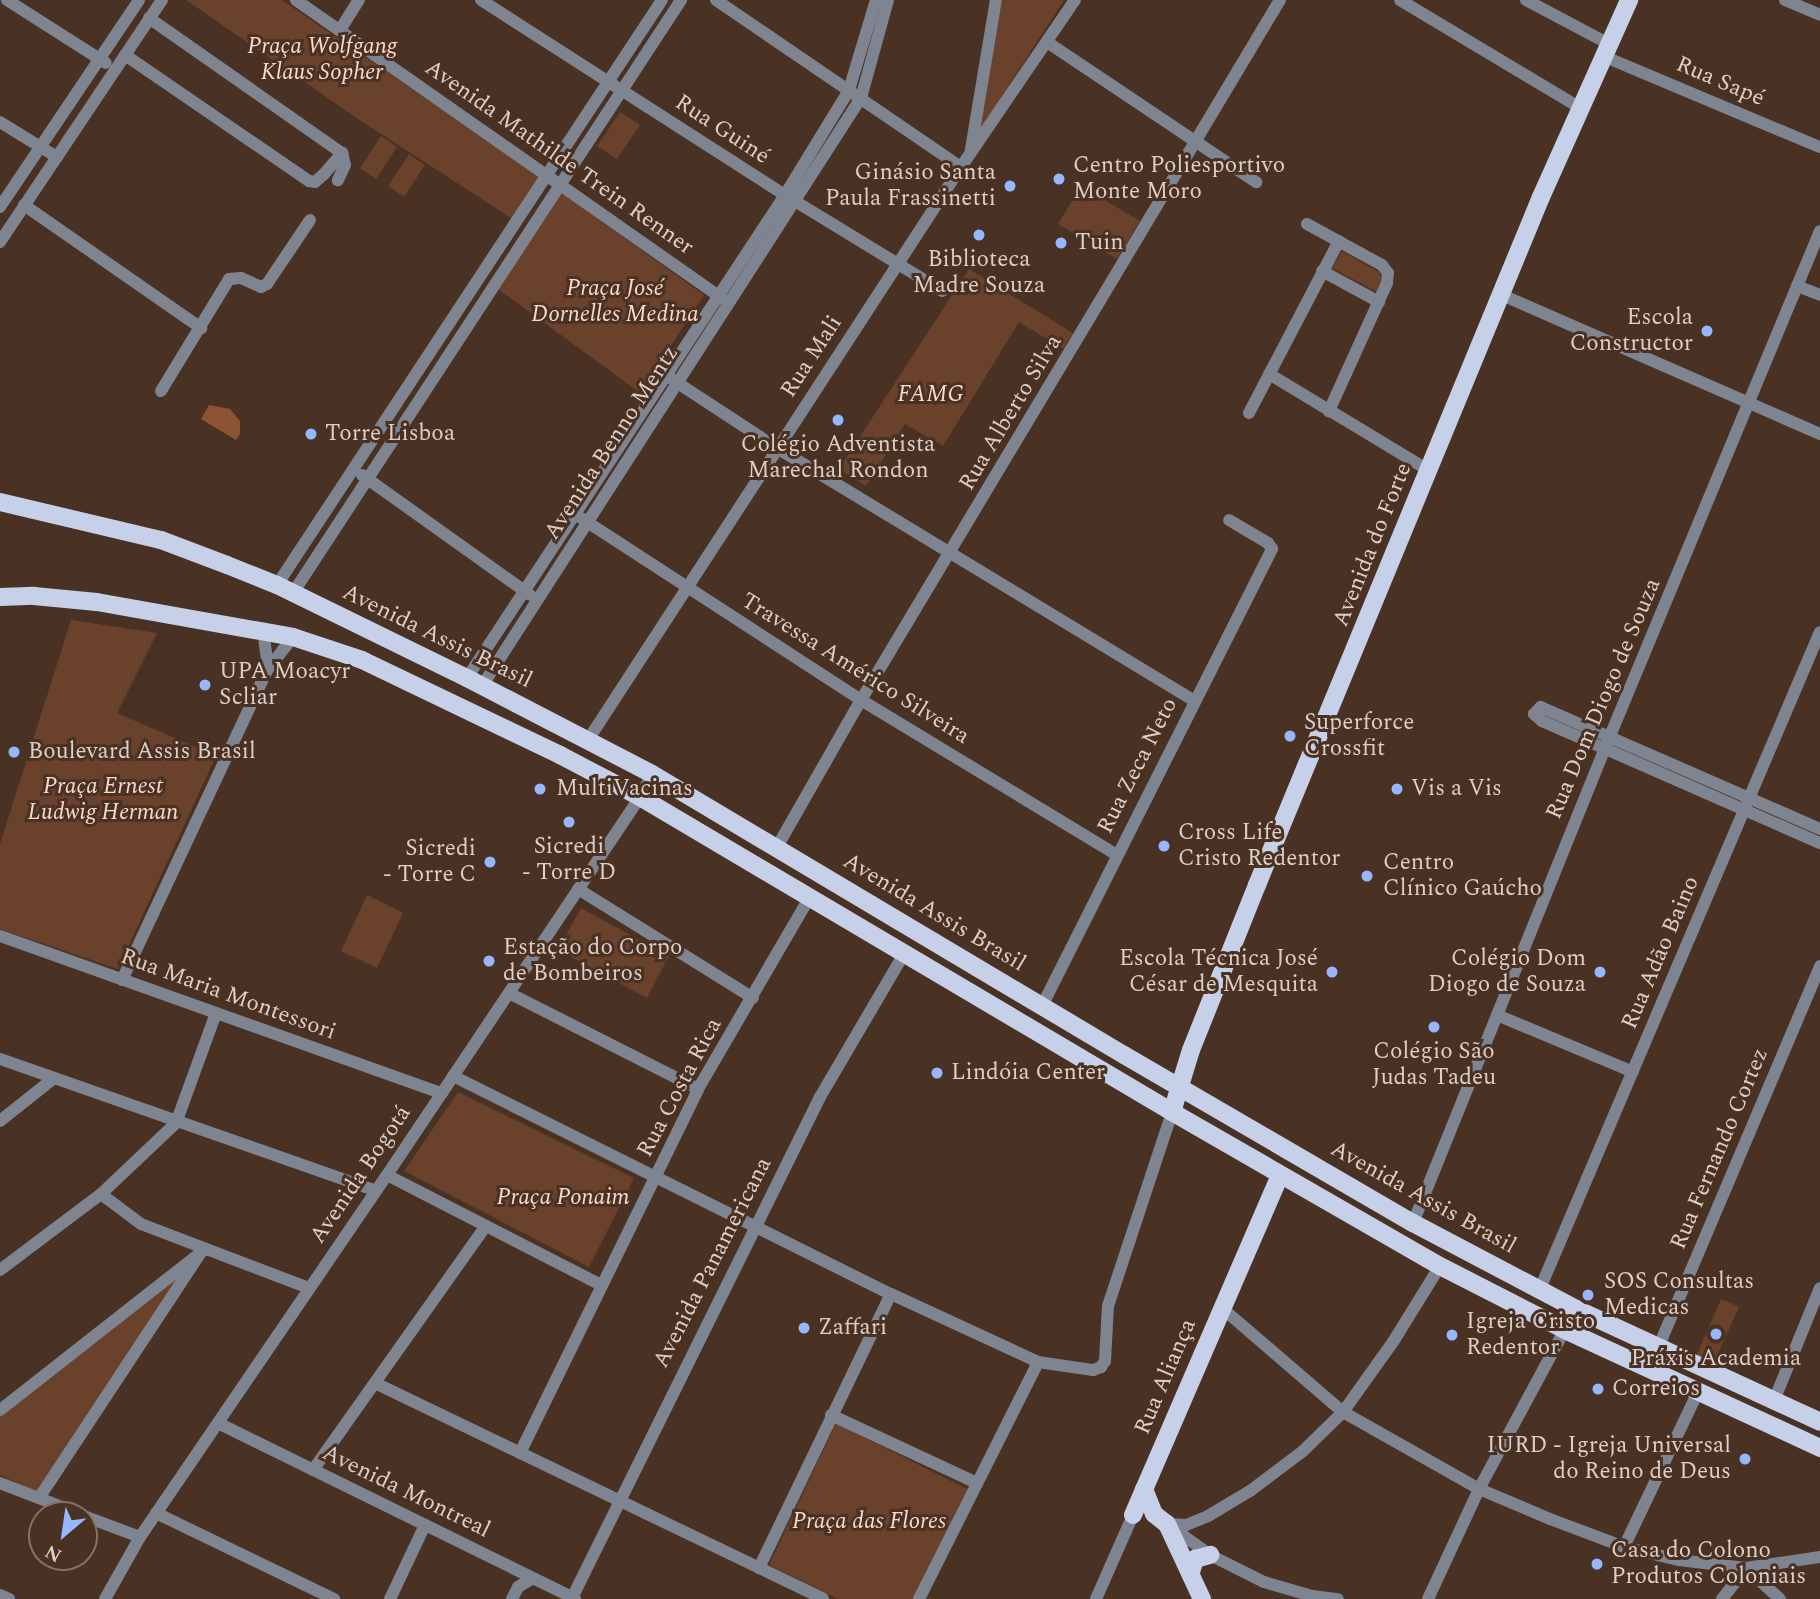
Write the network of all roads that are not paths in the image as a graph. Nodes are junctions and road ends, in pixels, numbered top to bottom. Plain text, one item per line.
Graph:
1 (6, 0) edge
2 (139, 0) edge
3 (162, 0) edge
4 (296, 0) edge
5 (359, 0) edge
6 (481, 0) edge
7 (662, 0) edge
8 (681, 0) edge
9 (716, 0) edge
10 (876, 0) edge
11 (888, 0) edge
12 (996, 0) edge
13 (1075, 0) edge
14 (1280, 0) edge
15 (1400, 0) edge
16 (1526, 0) edge
17 (1629, 0) edge
18 (1785, 0) edge
19 (1820, 15) edge
20 (149, 18) junction
21 (340, 30) junction
22 (1047, 42) junction
23 (1606, 50) junction
24 (125, 55) junction
25 (100, 58) junction
26 (115, 69) junction
27 (609, 82) junction
28 (849, 90) junction
29 (623, 91) junction
30 (861, 98) junction
31 (1579, 107) junction
32 (0, 122) edge
33 (1197, 144) junction
34 (40, 147) junction
35 (1820, 147) edge
36 (342, 153) junction
37 (971, 153) junction
38 (57, 157) junction
39 (961, 167) junction
40 (548, 174) junction
41 (338, 180) dead end
42 (1256, 182) dead end
43 (562, 184) junction
44 (789, 199) junction
45 (24, 205) junction
46 (0, 207) edge
47 (310, 220) dead end
48 (1307, 224) dead end
49 (1820, 231) edge
50 (1339, 241) junction
51 (0, 242) edge
52 (898, 264) junction
53 (1322, 271) junction
54 (1797, 286) junction
55 (942, 291) dead end
56 (1502, 295) junction
57 (1820, 295) edge
58 (723, 299) junction
59 (1379, 302) junction
60 (450, 323) junction
61 (201, 328) junction
62 (463, 333) junction
63 (1269, 374) junction
64 (671, 379) junction
65 (161, 391) dead end
66 (1749, 403) junction
67 (1329, 411) junction
68 (1250, 413) dead end
69 (639, 427) junction
70 (1820, 434) edge
71 (777, 448) junction
72 (354, 469) junction
73 (1430, 471) junction
74 (367, 478) junction
75 (0, 502) edge
76 (574, 513) junction
77 (1229, 520) dead end
78 (586, 521) junction
79 (315, 527) junction
80 (329, 536) junction
81 (951, 554) junction
82 (686, 588) junction
83 (285, 589) junction
84 (523, 590) junction
85 (0, 597) edge
86 (536, 600) junction
87 (263, 631) junction
88 (1820, 632) edge
89 (293, 637) junction
90 (268, 669) junction
91 (474, 682) junction
92 (862, 699) junction
93 (1194, 701) junction
94 (588, 740) junction
95 (1607, 743) junction
96 (653, 774) junction
97 (640, 797) junction
98 (1747, 804) junction
99 (1820, 829) edge
100 (1820, 843) edge
101 (777, 847) junction
102 (1117, 855) junction
103 (578, 889) junction
104 (809, 898) junction
105 (0, 936) edge
106 (904, 954) junction
107 (1820, 966) edge
108 (122, 980) junction
109 (509, 993) junction
110 (753, 998) junction
111 (1042, 1006) junction
112 (216, 1013) junction
113 (1497, 1015) junction
114 (0, 1059) edge
115 (1633, 1072) junction
116 (453, 1076) junction
117 (54, 1078) junction
118 (1178, 1085) junction
119 (698, 1089) junction
120 (442, 1093) junction
121 (1172, 1112) junction
122 (0, 1121) edge
123 (176, 1122) junction
124 (387, 1175) junction
125 (1280, 1175) junction
126 (656, 1178) junction
127 (376, 1191) junction
128 (101, 1194) junction
129 (1413, 1223) junction
130 (486, 1226) junction
131 (754, 1227) junction
132 (202, 1252) junction
133 (1440, 1266) junction
134 (0, 1270) edge
135 (601, 1285) junction
136 (309, 1288) junction
137 (1820, 1288) edge
138 (1539, 1291) junction
139 (891, 1294) junction
140 (1222, 1308) junction
141 (1576, 1309) junction
142 (1565, 1330) junction
143 (1658, 1348) junction
144 (1038, 1362) junction
145 (374, 1383) junction
146 (1698, 1392) junction
147 (1773, 1403) junction
148 (0, 1410) edge
149 (1343, 1412) junction
150 (831, 1415) junction
151 (1820, 1422) edge
152 (218, 1423) junction
153 (1820, 1448) edge
154 (520, 1453) junction
155 (313, 1470) junction
156 (0, 1483) edge
157 (977, 1483) junction
158 (1144, 1489) junction
159 (1479, 1489) junction
160 (39, 1498) junction
161 (618, 1500) junction
162 (47, 1501) edge
163 (156, 1513) junction
164 (1133, 1515) junction
165 (1160, 1519) junction
166 (98, 1521) edge
167 (425, 1525) junction
168 (140, 1537) junction
169 (1623, 1547) junction
170 (1210, 1555) junction
171 (1820, 1557) edge
172 (759, 1568) junction
173 (1746, 1568) junction
174 (1191, 1572) junction
175 (533, 1578) junction
176 (0, 1595) edge
177 (574, 1598) edge
178 (9, 1599) edge
179 (105, 1599) edge
180 (334, 1599) edge
181 (390, 1599) edge
182 (512, 1599) edge
183 (822, 1599) edge
184 (919, 1599) edge
185 (1096, 1599) edge
186 (1202, 1599) edge
187 (1338, 1599) edge
188 (1428, 1599) edge
189 (1722, 1599) edge
190 (1780, 1599) edge

1 - 25 street
2 - 25 street
3 - 20 street
4 - 21 street, Avenida Mathilde Trein Renner
5 - 21 street
6 - 27 street, Rua Guiné
7 - 27 street
8 - 29 street
9 - 28 street
10 - 28 street, Avenida Benno Mentz
11 - 30 street, Avenida Benno Mentz
12 - 37 street
13 - 22 street, Rua Mali
14 - 33 street, Rua Alberto Silva
15 - 31 street
16 - 23 street, Rua Sapé
17 - 23 main road, Avenida do Forte
18 - 19 street
20 - 24 street
20 - 36 street
21 - 40 street, Avenida Mathilde Trein Renner
22 - 33 street
22 - 37 street, Rua Mali
23 - 31 main road, Avenida do Forte
23 - 35 street, Rua Sapé
24 - 26 street
24 - 36 street
25 - 26 street
25 - 34 street
26 - 38 street
27 - 29 street, Rua Guiné
27 - 40 street
28 - 30 street
28 - 44 street, Avenida Benno Mentz
29 - 43 street
29 - 44 street, Rua Guiné
30 - 39 street
30 - 44 street, Avenida Benno Mentz
31 - 56 main road, Avenida do Forte
32 - 34 street
33 - 42 street
33 - 81 street, Rua Alberto Silva
34 - 38 street
34 - 46 street
36 - 41 street
37 - 39 street, Rua Mali
38 - 45 street
39 - 52 street, Rua Mali
40 - 43 street, Avenida Mathilde Trein Renner
40 - 60 street
43 - 58 street, Avenida Mathilde Trein Renner
43 - 62 street
44 - 52 street, Rua Guiné
44 - 58 street, Avenida Benno Mentz
45 - 51 street
45 - 61 street
47 - 61 street
48 - 50 street
49 - 54 street, Rua Dom Diogo de Souza
50 - 53 street
50 - 59 street
52 - 55 street, Rua Guiné
52 - 71 street, Rua Mali
53 - 59 street
53 - 63 street
54 - 57 street
54 - 66 street, Rua Dom Diogo de Souza
56 - 66 street
56 - 73 main road, Avenida do Forte
58 - 64 street, Avenida Benno Mentz
59 - 67 street
60 - 62 street
60 - 72 street
61 - 65 street
62 - 74 street
63 - 67 street
63 - 68 street
64 - 69 street, Avenida Benno Mentz
64 - 71 street
66 - 70 street
66 - 95 street, Rua Dom Diogo de Souza
67 - 73 street
69 - 76 street, Avenida Benno Mentz
69 - 78 street, Avenida Benno Mentz
71 - 81 street
71 - 82 street, Rua Mali
72 - 74 street
72 - 79 street
73 - 118 main road, Avenida do Forte
74 - 80 street
74 - 84 street
75 - 83 main road, Avenida Assis Brasil
76 - 78 street, Travessa Américo Silveira
76 - 84 street, Avenida Benno Mentz
77 - 93 street, Rua Zeca Neto
78 - 82 street, Travessa Américo Silveira
78 - 86 street, Avenida Benno Mentz
79 - 80 street
79 - 83 street
80 - 83 street
81 - 92 street, Rua Alberto Silva
81 - 93 street
82 - 92 street, Travessa Américo Silveira
82 - 94 street, Rua Mali
83 - 91 main road, Avenida Assis Brasil
84 - 86 street
84 - 91 street, Avenida Benno Mentz
85 - 87 main road
86 - 91 street, Avenida Benno Mentz
87 - 89 main road
87 - 90 street
88 - 98 street, Rua Adão Baino
89 - 90 street
89 - 97 main road
90 - 108 street
91 - 94 main road, Avenida Assis Brasil
92 - 101 street, Rua Alberto Silva
92 - 102 street, Travessa Américo Silveira
93 - 102 street, Rua Zeca Neto
94 - 96 main road, Avenida Assis Brasil
95 - 95 street
95 - 98 street
95 - 113 street, Rua Dom Diogo de Souza
96 - 97 street, Avenida Bogotá
96 - 101 main road, Avenida Assis Brasil
97 - 103 street, Avenida Bogotá
97 - 104 main road
98 - 99 street
98 - 100 street
98 - 115 street, Rua Adão Baino
101 - 111 main road, Avenida Assis Brasil
102 - 111 street, Rua Zeca Neto
103 - 109 street, Avenida Bogotá
103 - 110 street
104 - 106 main road
104 - 110 street, Rua Costa Rica
105 - 108 street, Rua Maria Montessori
106 - 121 main road
106 - 131 street, Avenida Panamericana
107 - 143 street, Rua Fernando Cortez
108 - 112 street, Rua Maria Montessori
109 - 116 street, Avenida Bogotá
109 - 119 street
110 - 119 street, Rua Costa Rica
111 - 118 main road, Avenida Assis Brasil
112 - 120 street, Rua Maria Montessori
112 - 123 street
113 - 115 street
113 - 129 street, Rua Dom Diogo de Souza
114 - 117 street
115 - 138 street, Rua Adão Baino
116 - 120 street, Avenida Bogotá
116 - 126 street
117 - 122 street
117 - 123 street
118 - 121 main road, Avenida do Forte
118 - 129 main road, Avenida Assis Brasil
119 - 126 street, Rua Costa Rica
120 - 124 street, Avenida Bogotá
121 - 125 main road
121 - 144 street
123 - 127 street
123 - 128 street
124 - 127 street, Avenida Bogotá
124 - 130 street
125 - 133 main road
125 - 140 main road, Rua Aliança
126 - 131 street
126 - 135 street, Rua Costa Rica
127 - 136 street, Avenida Bogotá
128 - 132 street
128 - 134 street
129 - 138 main road, Avenida Assis Brasil
130 - 135 street
130 - 145 street
131 - 139 street
131 - 161 street, Avenida Panamericana
132 - 136 street
132 - 148 street
132 - 160 street
133 - 142 main road
133 - 149 street
135 - 154 street, Rua Costa Rica
136 - 152 street, Avenida Bogotá
137 - 147 street
138 - 141 main road, Avenida Assis Brasil
139 - 144 street
139 - 150 street
140 - 149 street
140 - 158 main road, Rua Aliança
141 - 142 street
141 - 143 main road, Avenida Assis Brasil
142 - 146 main road
142 - 159 street
143 - 147 main road, Avenida Assis Brasil
144 - 157 street
145 - 154 street
145 - 155 street
146 - 153 main road
146 - 169 street
147 - 151 main road, Avenida Assis Brasil
149 - 159 street
149 - 165 street
150 - 157 street
150 - 172 street
152 - 155 street, Avenida Montreal
152 - 163 street, Avenida Bogotá
154 - 161 street
155 - 167 street, Avenida Montreal
156 - 160 street
157 - 184 street
158 - 164 main road, Rua Aliança
158 - 165 main road
159 - 169 street
159 - 188 street
160 - 162 street
161 - 172 street
161 - 177 street, Avenida Panamericana
163 - 168 street, Avenida Bogotá
163 - 180 street
164 - 165 main road
164 - 185 street, Rua Aliança
165 - 170 street
165 - 174 main road
166 - 168 street
167 - 175 street, Avenida Montreal
167 - 181 street
168 - 179 street, Avenida Bogotá
169 - 173 street
170 - 174 main road
170 - 187 street
171 - 173 street
172 - 183 street
173 - 189 street
173 - 190 street
174 - 186 main road
175 - 177 street, Avenida Montreal
175 - 182 street
176 - 178 street

